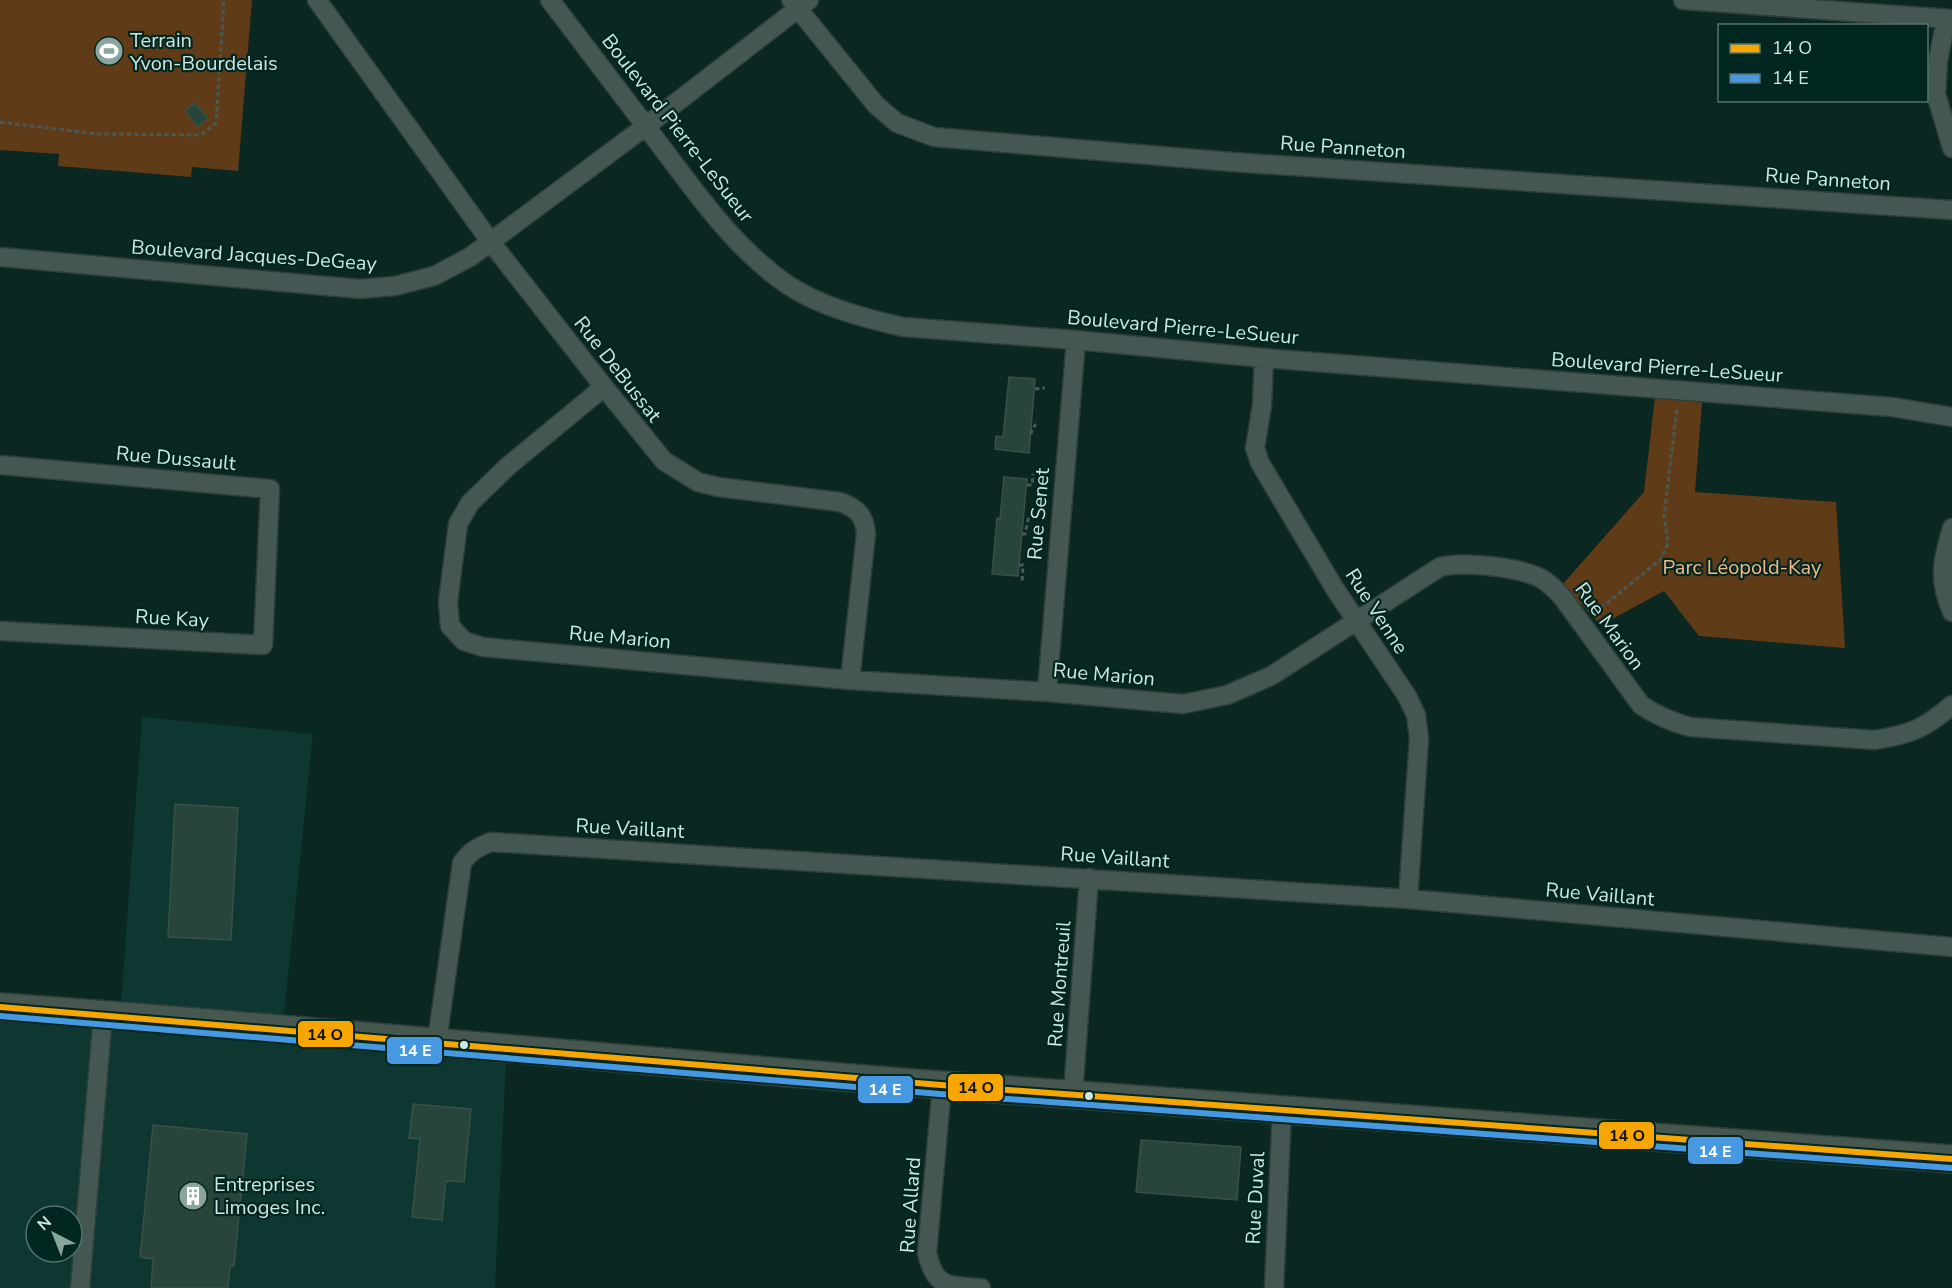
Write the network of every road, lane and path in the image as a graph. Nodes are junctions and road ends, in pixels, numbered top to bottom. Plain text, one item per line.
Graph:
1 (224, 0) edge
2 (317, 0) edge
3 (550, 0) edge
4 (1683, 0) edge
5 (800, 3) edge
6 (1949, 19) edge
7 (0, 122) edge
8 (646, 126) junction
9 (1952, 147) edge
10 (1952, 210) edge
11 (490, 241) junction
12 (0, 257) edge
13 (1076, 340) junction
14 (1264, 358) junction
15 (604, 387) junction
16 (1046, 388) dead end
17 (1035, 389) dead end
18 (1679, 390) junction
19 (1952, 417) edge
20 (1036, 424) dead end
21 (1031, 434) dead end
22 (0, 465) edge
23 (1033, 474) dead end
24 (1027, 485) dead end
25 (1029, 516) dead end
26 (1952, 528) edge
27 (1022, 534) dead end
28 (1019, 565) dead end
29 (267, 567) joint
30 (1022, 583) dead end
31 (1952, 612) edge
32 (1356, 621) junction
33 (1581, 623) junction
34 (0, 632) edge
35 (850, 680) junction
36 (1047, 692) junction
37 (1952, 705) edge
38 (1089, 878) junction
39 (1408, 899) junction
40 (1952, 947) edge
41 (0, 1007) edge
42 (103, 1014) junction
43 (437, 1041) junction
44 (942, 1085) junction
45 (1073, 1094) junction
46 (1282, 1110) junction
47 (1952, 1159) edge
48 (80, 1288) edge
49 (981, 1288) edge
50 (1274, 1288) edge

1 - 7 path
2 - 11 street, Rue DeBussat
3 - 8 street, Boulevard Pierre-LeSueur
4 - 6 street
5 - 8 street, Boulevard Jacques-DeGeay
5 - 10 street, Rue Panneton
6 - 9 street
8 - 11 street, Boulevard Jacques-DeGeay
8 - 13 street, Boulevard Pierre-LeSueur
11 - 12 street, Boulevard Jacques-DeGeay
11 - 15 street, Rue DeBussat
13 - 14 street, Boulevard Pierre-LeSueur
13 - 36 street, Rue Senet
14 - 18 street, Boulevard Pierre-LeSueur
14 - 32 street, Rue Venne
15 - 35 street, Rue DeBussat
15 - 35 street, Rue Marion
16 - 17 path
18 - 19 street, Boulevard Pierre-LeSueur
18 - 33 path
20 - 21 path
22 - 29 street, Rue Dussault
23 - 24 path
25 - 27 path
26 - 31 street
28 - 30 path
29 - 34 street, Rue Kay
32 - 33 street, Rue Marion
32 - 36 street, Rue Marion
32 - 39 street, Rue Venne
33 - 37 street, Rue Marion
35 - 36 street, Rue Marion
38 - 39 street, Rue Vaillant
38 - 43 street, Rue Vaillant
38 - 45 street, Rue Montreuil
39 - 40 street, Rue Vaillant
41 - 42 main road
42 - 43 main road
42 - 48 street
43 - 44 main road
44 - 45 main road
44 - 49 street, Rue Allard
45 - 46 main road
46 - 47 main road
46 - 50 street, Rue Duval

